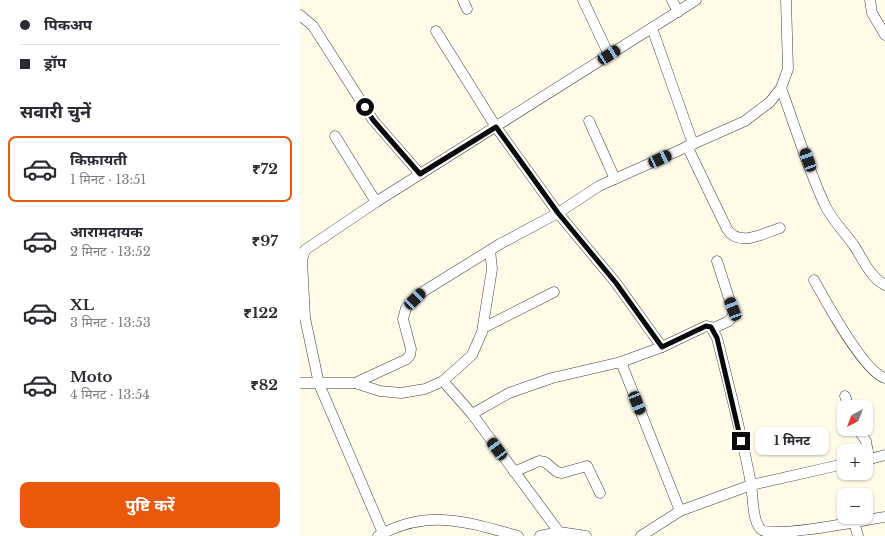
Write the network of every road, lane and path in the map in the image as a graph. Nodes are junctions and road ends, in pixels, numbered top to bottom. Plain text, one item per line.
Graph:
1 (583, 0) edge
2 (672, 0) edge
3 (696, 0) edge
4 (786, 0) edge
5 (870, 0) edge
6 (678, 12) junction
7 (300, 15) edge
8 (652, 28) junction
9 (436, 31) dead end
10 (885, 35) edge
11 (609, 55) junction
12 (781, 88) junction
13 (589, 121) dead end
14 (496, 127) junction
15 (334, 136) dead end
16 (690, 145) junction
17 (420, 174) junction
18 (615, 179) junction
19 (376, 202) junction
20 (558, 213) junction
21 (780, 228) dead end
22 (490, 250) junction
23 (717, 261) dead end
24 (814, 280) dead end
25 (885, 285) edge
26 (554, 292) dead end
27 (483, 328) junction
28 (712, 329) junction
29 (662, 347) junction
30 (621, 362) junction
31 (885, 378) edge
32 (443, 381) junction
33 (300, 383) edge
34 (355, 383) junction
35 (319, 384) junction
36 (845, 396) dead end
37 (846, 400) edge
38 (472, 414) junction
39 (885, 455) edge
40 (873, 458) edge
41 (837, 466) edge
42 (514, 472) junction
43 (751, 484) junction
44 (600, 493) dead end
45 (680, 511) junction
46 (885, 517) edge
47 (873, 519) edge
48 (842, 524) edge
49 (855, 524) edge
50 (559, 532) junction
51 (651, 533) edge
52 (380, 534) edge
53 (518, 536) edge
54 (540, 536) edge
55 (586, 536) edge
56 (641, 536) edge
57 (858, 536) edge

1 - 11 street
2 - 6 street
3 - 6 street
4 - 12 street
5 - 10 street
6 - 8 street
7 - 17 street
8 - 11 street
8 - 16 street
9 - 14 street
11 - 14 street
12 - 16 street
12 - 25 street
13 - 18 street
14 - 17 street
14 - 20 street
15 - 19 street
16 - 18 street
16 - 21 street
17 - 19 street
18 - 20 street
19 - 35 street
20 - 22 street
20 - 29 street
22 - 27 street
22 - 34 street
23 - 28 street
24 - 31 street
26 - 27 street
27 - 32 street
28 - 29 street
28 - 43 street
29 - 30 street
30 - 38 street
30 - 45 street
32 - 34 street
32 - 38 street
33 - 35 street
34 - 35 street
35 - 52 street
36 - 37 street
38 - 42 street
39 - 40 street
41 - 43 street
42 - 44 street
42 - 50 street
43 - 45 street
43 - 48 street
45 - 51 street
46 - 47 street
49 - 57 street
50 - 54 street
50 - 55 street
51 - 56 street
52 - 53 street

